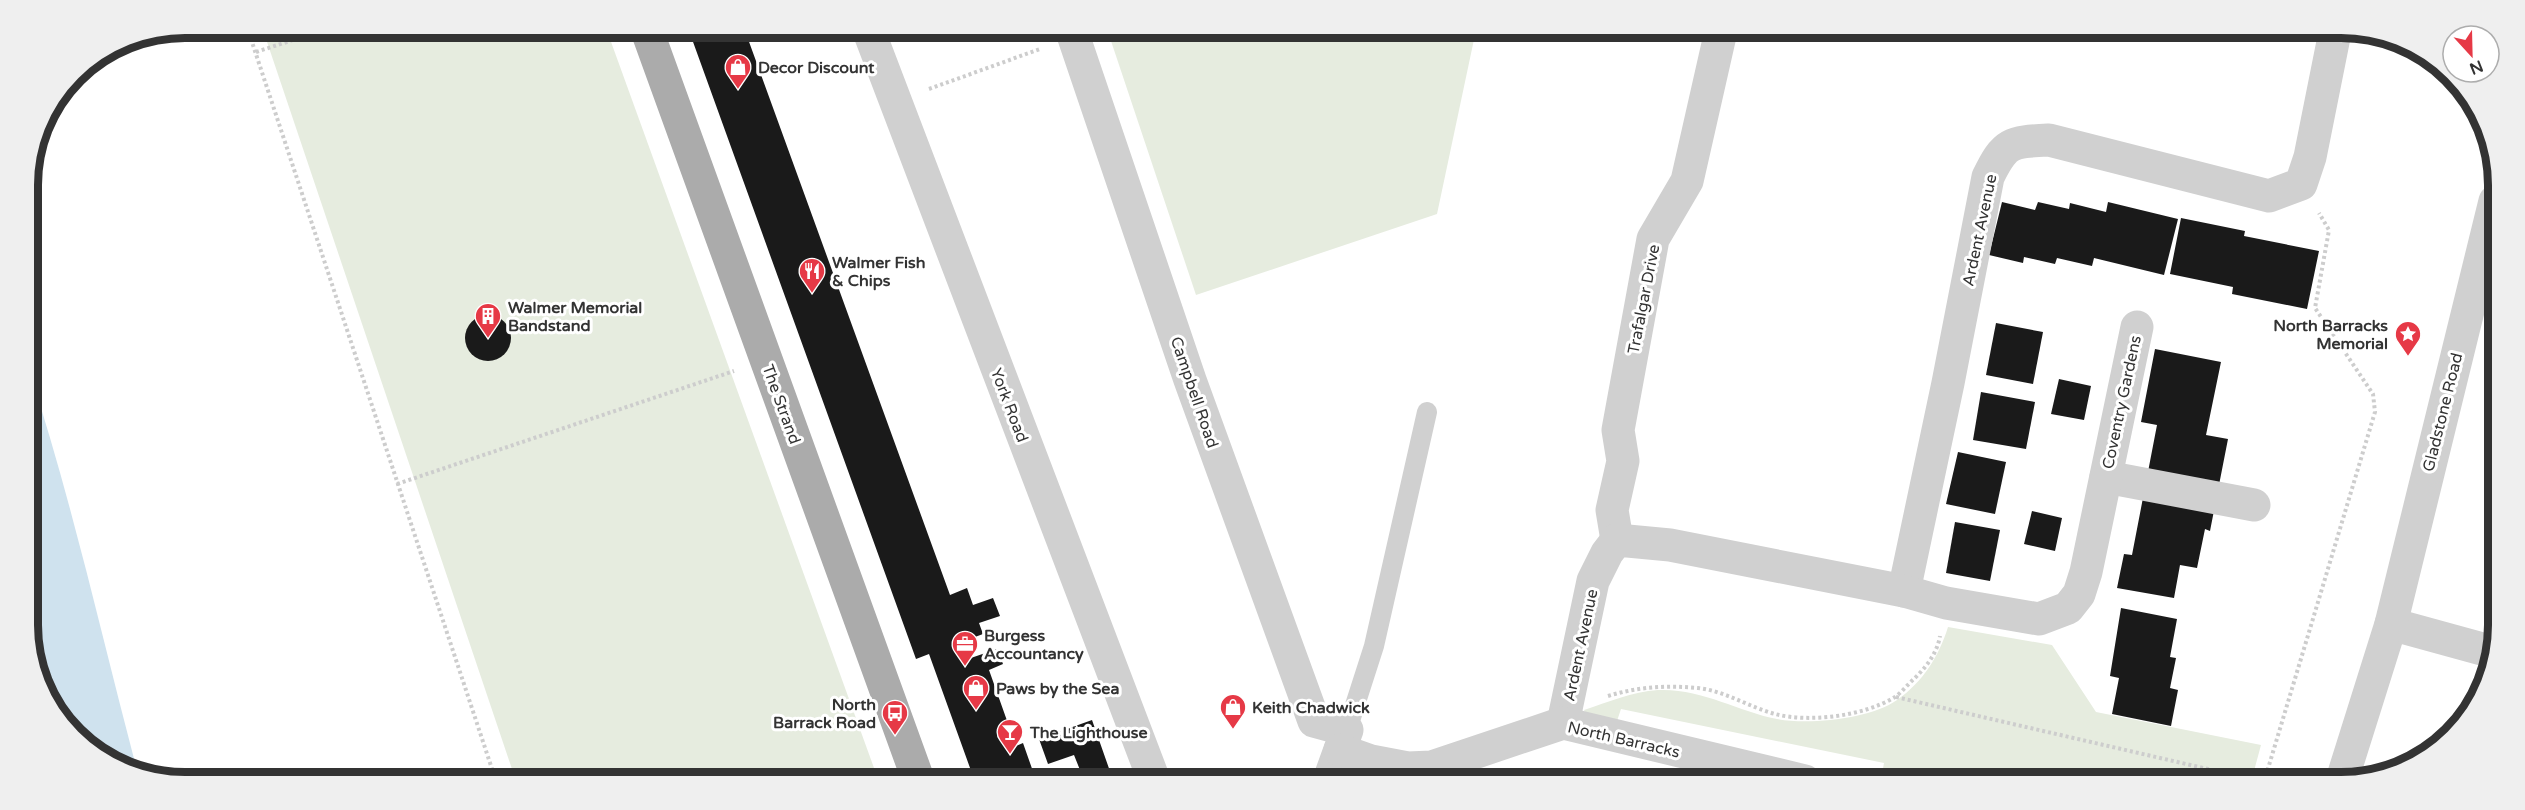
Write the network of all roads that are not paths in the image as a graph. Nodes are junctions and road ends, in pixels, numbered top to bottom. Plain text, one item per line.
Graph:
1 (650, 38) edge
2 (871, 38) edge
3 (1075, 38) edge
4 (1719, 38) edge
5 (2334, 38) edge
6 (2488, 234) edge
7 (2136, 327) dead end
8 (1427, 412) dead end
9 (2106, 477) junction
10 (2254, 505) dead end
11 (1617, 540) junction
12 (1904, 591) junction
13 (2391, 624) junction
14 (2485, 650) edge
15 (1563, 723) junction
16 (1344, 740) junction
17 (915, 772) edge
18 (1151, 772) edge
19 (1332, 772) edge
20 (1767, 772) edge
21 (2344, 772) edge

1 - 17 main road, The Strand
2 - 18 street, York Road
3 - 16 street, Campbell Road
4 - 11 street, Trafalgar Drive
5 - 12 street, Ardent Avenue
6 - 13 street, Gladstone Road
7 - 9 street, Coventry Gardens
8 - 16 lane
9 - 10 street, Coventry Gardens
9 - 12 street, Coventry Gardens
11 - 12 street
11 - 15 street, Ardent Avenue
13 - 14 street
13 - 21 street, Gladstone Road
15 - 16 street, North Barracks
15 - 20 street, North Barracks
16 - 19 street

